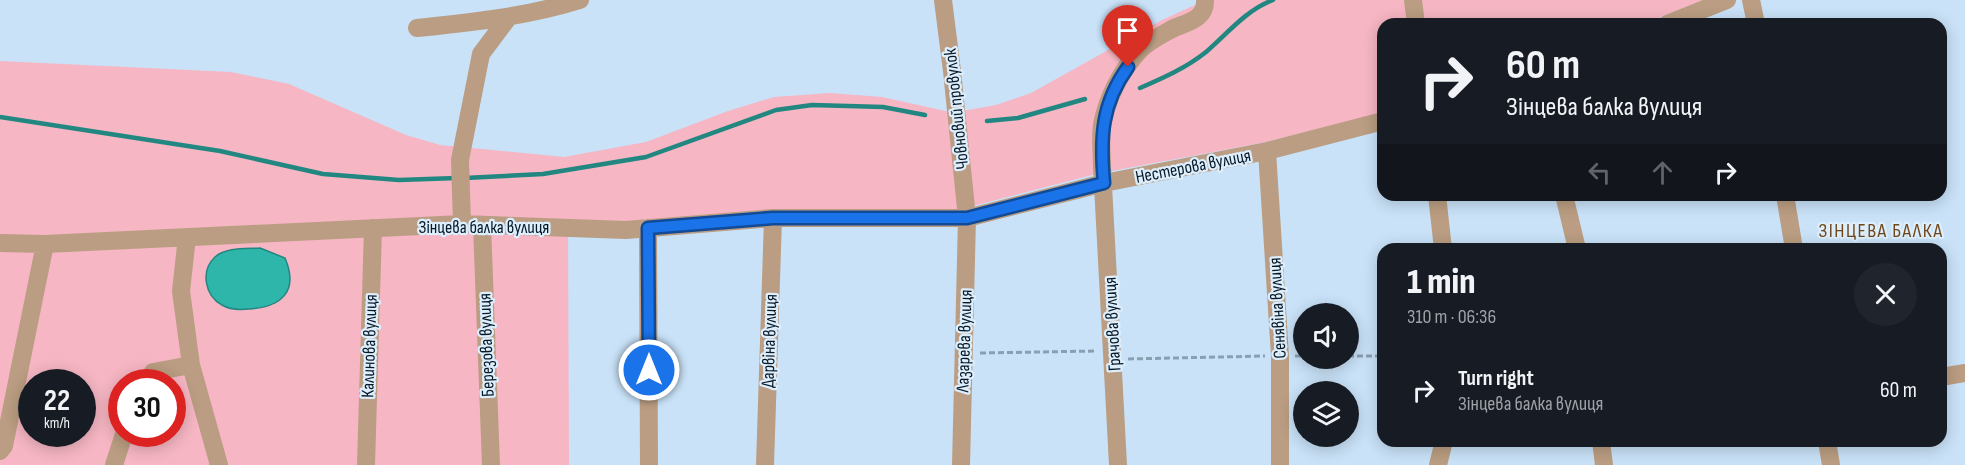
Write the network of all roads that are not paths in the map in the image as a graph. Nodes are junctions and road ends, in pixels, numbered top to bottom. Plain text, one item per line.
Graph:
1 (580, 0) edge
2 (943, 0) edge
3 (1205, 0) edge
4 (1413, 0) edge
5 (1727, 0) edge
6 (1751, 0) edge
7 (508, 18) junction
8 (1415, 18) edge
9 (1682, 18) edge
10 (1755, 18) edge
11 (417, 28) dead end
12 (1377, 123) edge
13 (1268, 151) junction
14 (1104, 183) junction
15 (1438, 201) edge
16 (1565, 201) edge
17 (1786, 201) edge
18 (773, 218) junction
19 (967, 218) junction
20 (462, 224) junction
21 (482, 225) junction
22 (373, 228) junction
23 (648, 228) junction
24 (187, 237) junction
25 (0, 243) edge
26 (1442, 243) edge
27 (1576, 243) edge
28 (1793, 243) edge
29 (45, 244) junction
30 (192, 364) junction
31 (176, 369) edge
32 (1965, 373) edge
33 (1947, 376) edge
34 (120, 447) edge
35 (1442, 447) edge
36 (1602, 447) edge
37 (1828, 447) edge
38 (0, 451) edge
39 (114, 465) edge
40 (219, 465) edge
41 (366, 465) edge
42 (490, 465) edge
43 (649, 465) edge
44 (765, 465) edge
45 (961, 465) edge
46 (1118, 465) edge
47 (1281, 465) edge
48 (1438, 465) edge
49 (1604, 465) edge
50 (1831, 465) edge

1 - 7 street
2 - 19 street, Човновий провулок
3 - 14 street, Грачова вулиця
4 - 8 street
5 - 9 street
6 - 10 street
7 - 11 street
7 - 20 street
12 - 13 street, Нестерова вулиця
13 - 14 street, Нестерова вулиця
13 - 47 street, Сенявіна вулиця
14 - 19 street, Нестерова вулиця
14 - 46 street, Грачова вулиця
15 - 26 street
16 - 27 street
17 - 28 street
18 - 19 street, Зінцева балка вулиця
18 - 23 street, Зінцева балка вулиця
18 - 44 street, Дарвіна вулиця
19 - 45 street, Лазарева вулиця
20 - 21 street, Зінцева балка вулиця
20 - 22 street, Зінцева балка вулиця
21 - 23 street, Зінцева балка вулиця
21 - 42 street, Березова вулиця
22 - 24 street, Зінцева балка вулиця
22 - 41 street, Калинова вулиця
23 - 43 street
24 - 29 street, Зінцева балка вулиця
24 - 30 street
25 - 29 street, Зінцева балка вулиця
29 - 38 street
30 - 31 street
30 - 40 street
32 - 33 street
34 - 39 street
35 - 48 street
36 - 49 street
37 - 50 street

